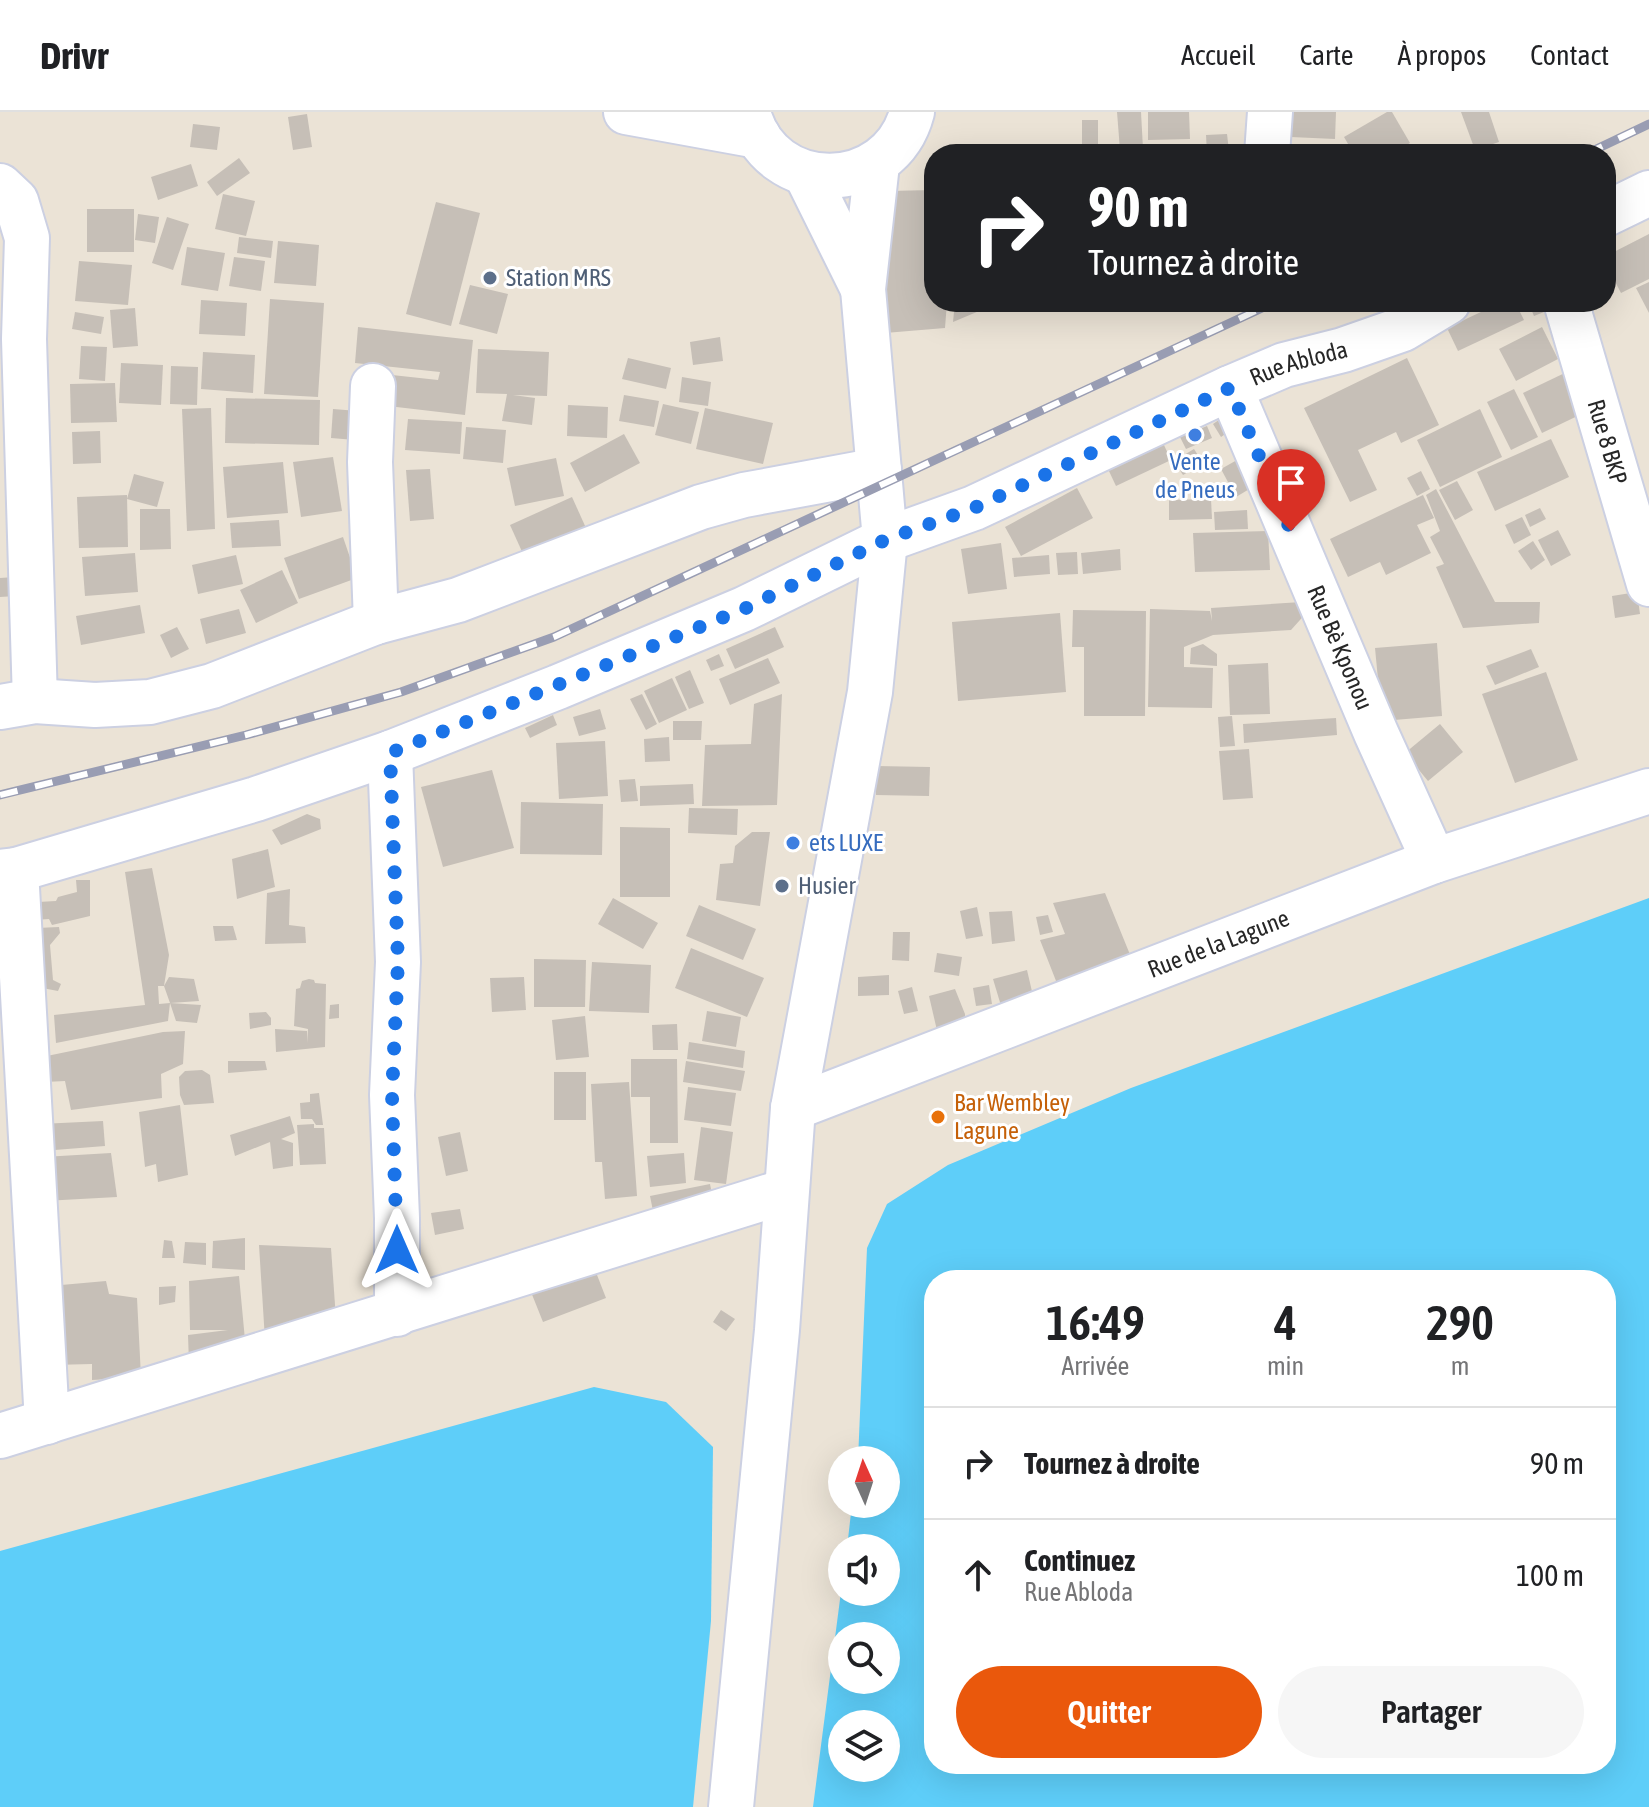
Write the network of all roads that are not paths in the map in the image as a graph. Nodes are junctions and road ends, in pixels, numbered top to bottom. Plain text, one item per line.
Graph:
1 (626, 112) edge
2 (912, 112) edge
3 (1270, 112) edge
4 (753, 124) edge
5 (1268, 144) edge
6 (877, 164) junction
7 (806, 174) junction
8 (0, 186) edge
9 (1649, 193) edge
10 (1616, 209) edge
11 (863, 289) junction
12 (1431, 312) edge
13 (1569, 312) edge
14 (373, 386) dead end
15 (1230, 388) junction
16 (879, 470) junction
17 (885, 540) junction
18 (1649, 584) edge
19 (376, 622) junction
20 (17, 704) edge
21 (390, 753) junction
22 (1649, 791) edge
23 (1434, 861) junction
24 (8, 871) edge
25 (793, 1108) junction
26 (786, 1191) junction
27 (397, 1314) junction
28 (47, 1422) junction
29 (0, 1436) edge
30 (731, 1807) edge

1 - 4 street
2 - 6 street
3 - 5 street
4 - 7 street
6 - 7 street
6 - 11 street
7 - 11 street
8 - 20 street
9 - 10 street
11 - 16 street
12 - 15 street, Rue Abloda
13 - 18 street, Rue 8 BKP
14 - 19 street
15 - 17 street, Rue Abloda
15 - 23 street, Rue Bè Kponou
16 - 17 street
16 - 19 street
17 - 21 street, Rue Abloda
17 - 25 street
19 - 20 street
21 - 24 street, Rue Abloda
21 - 27 street
22 - 23 street, Rue de la Lagune
23 - 25 street, Rue de la Lagune
24 - 28 street
25 - 26 street
26 - 27 street
26 - 30 street
27 - 28 street
28 - 29 street

